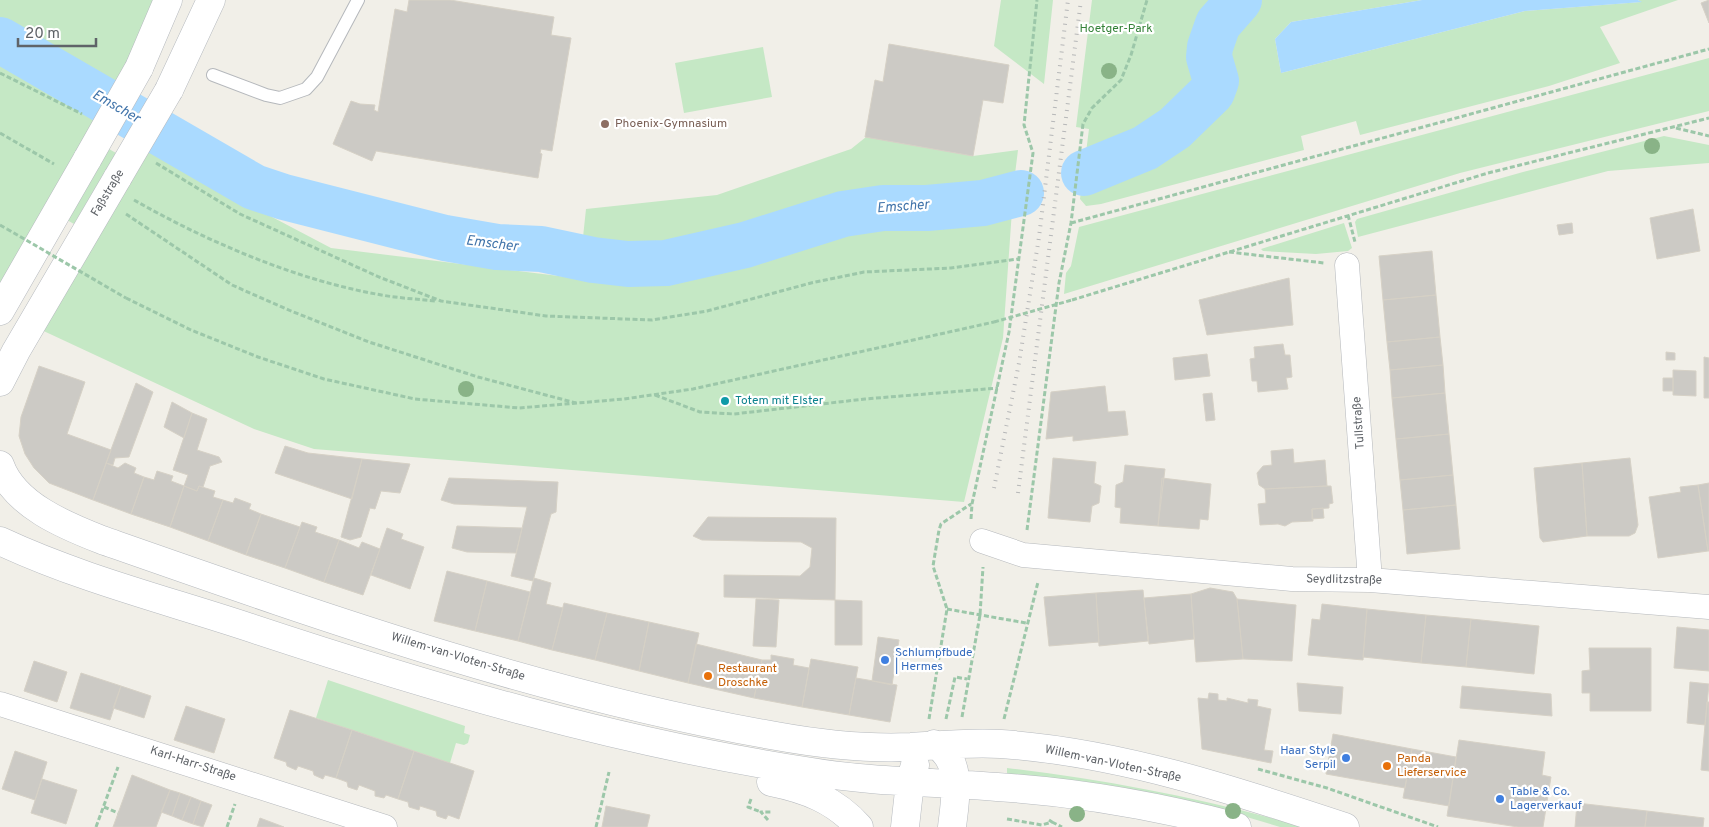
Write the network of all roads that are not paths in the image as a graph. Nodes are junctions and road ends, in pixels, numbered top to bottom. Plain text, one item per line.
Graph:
1 (168, 0) edge
2 (211, 0) edge
3 (358, 0) edge
4 (213, 75) dead end
5 (1347, 266) road end
6 (0, 311) edge
7 (0, 382) edge
8 (3, 473) edge
9 (0, 541) edge
10 (982, 541) road end
11 (1370, 580) junction
12 (1709, 607) edge
13 (0, 704) edge
14 (931, 735) junction
15 (645, 740) junction
16 (910, 782) junction
17 (956, 786) junction
18 (385, 827) edge
19 (859, 827) edge
20 (905, 827) edge
21 (952, 827) edge
22 (1237, 827) edge
23 (1344, 827) edge

1 - 6 main road, bridge
2 - 7 main road, Faßstraße, bridge
3 - 4 lane
5 - 11 street, Tullstraße
8 - 14 main road, Willem-van-Vloten-Straße
9 - 15 main road
10 - 11 street, Seydlitzstraße
11 - 12 street, Seydlitzstraße
13 - 18 street, Karl-Harr-Straße
14 - 16 main road
14 - 17 main road
14 - 23 main road, Willem-van-Vloten-Straße
15 - 16 main road
15 - 19 main road
16 - 17 main road
16 - 20 main road
17 - 21 main road
17 - 22 main road

